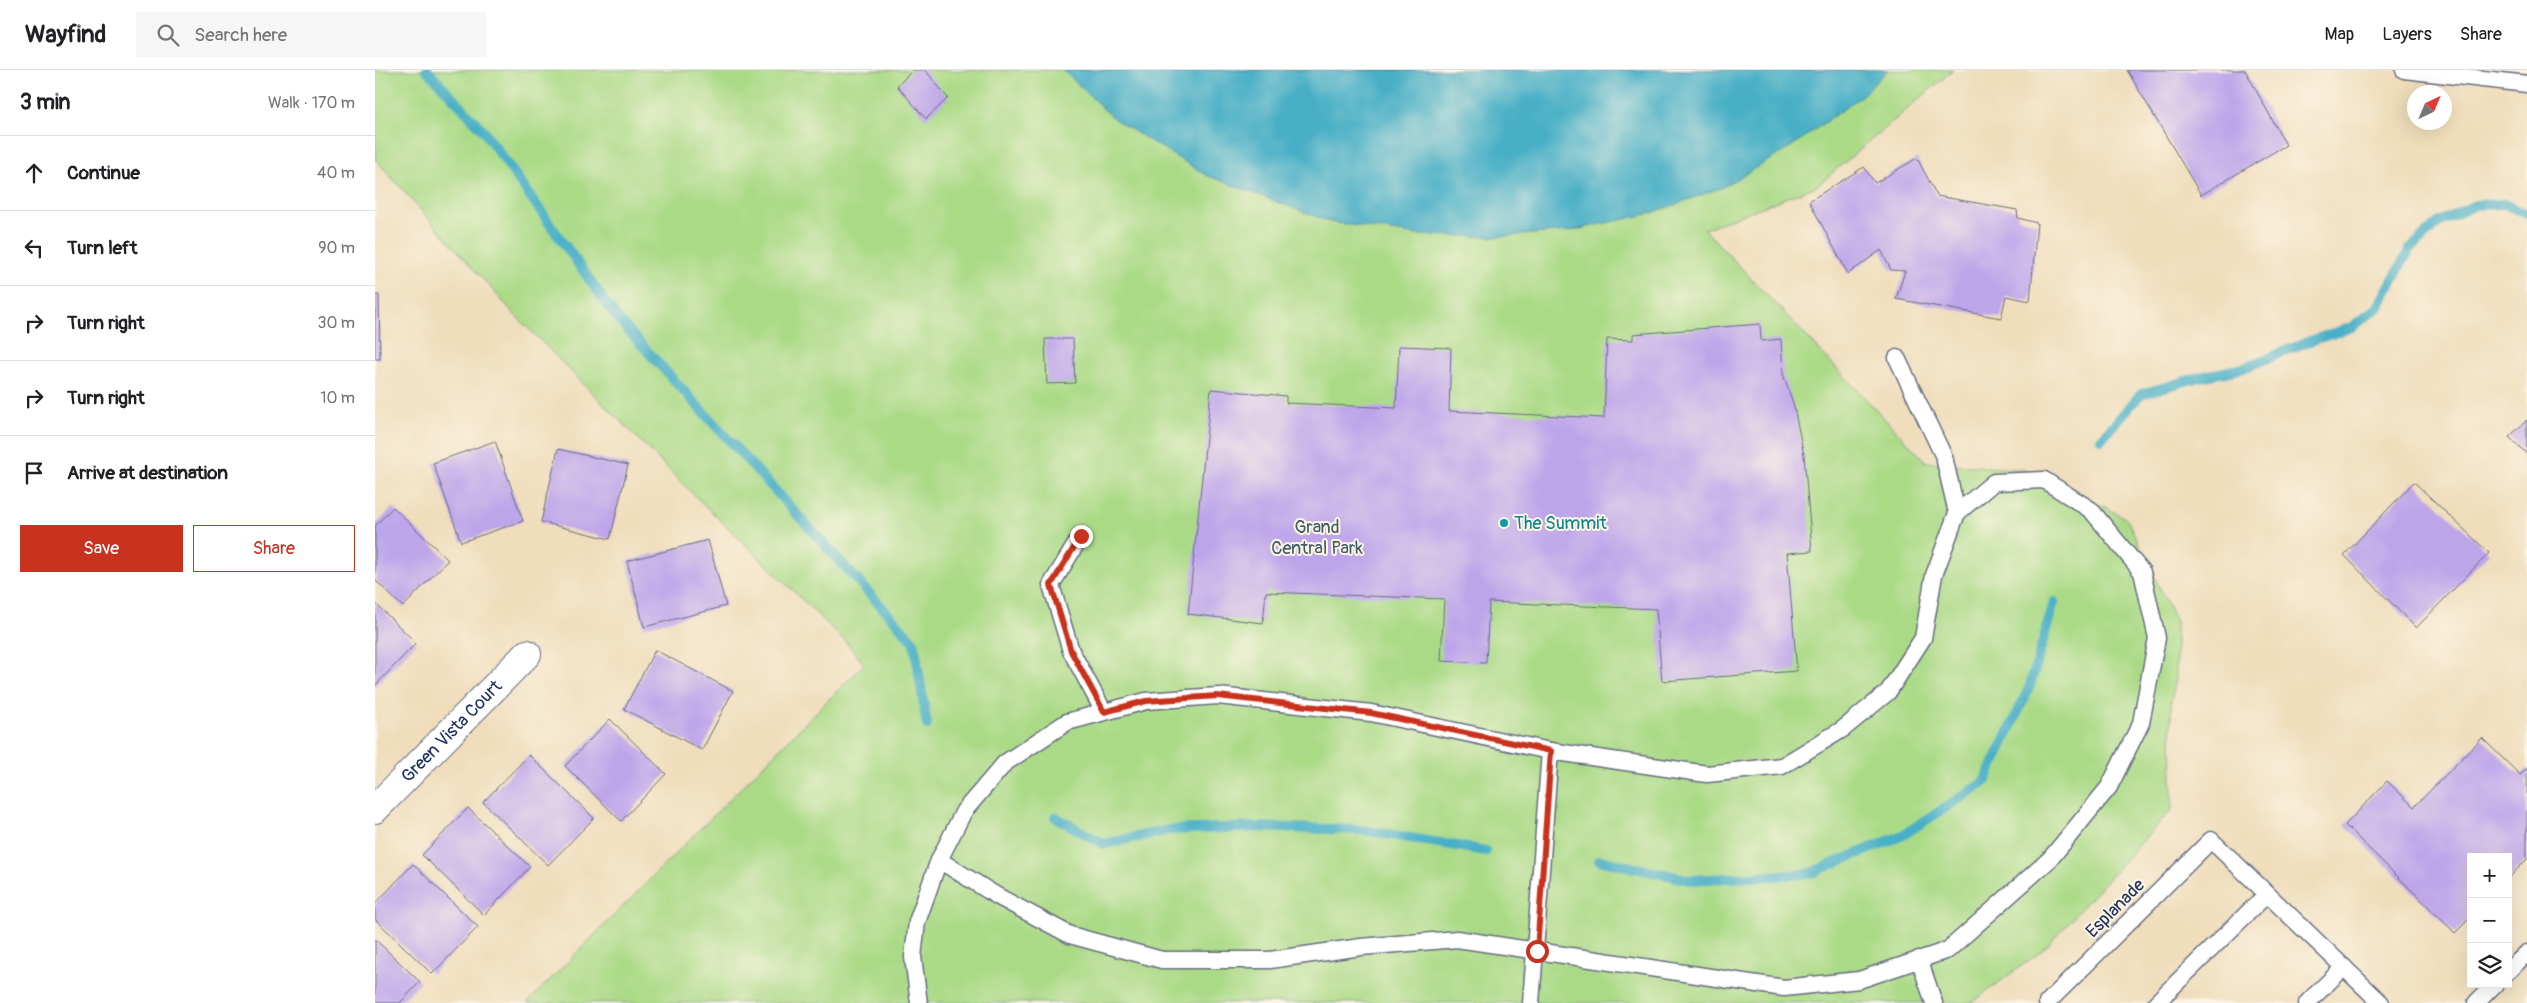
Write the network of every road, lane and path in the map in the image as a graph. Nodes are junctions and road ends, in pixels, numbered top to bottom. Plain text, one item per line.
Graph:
1 (2404, 70) edge
2 (2527, 84) edge
3 (1897, 358) dead end
4 (1957, 512) junction
5 (1081, 536) dead end
6 (527, 654) dead end
7 (1104, 712) junction
8 (1551, 751) junction
9 (375, 809) edge
10 (939, 860) junction
11 (2267, 894) junction
12 (1537, 951) junction
13 (2527, 953) edge
14 (1919, 959) junction
15 (2343, 967) junction
16 (2512, 967) edge
17 (2491, 988) edge
18 (919, 1003) edge
19 (1531, 1003) edge
20 (1934, 1003) edge
21 (2047, 1003) edge
22 (2156, 1003) edge
23 (2307, 1003) edge
24 (2381, 1003) edge
25 (2476, 1003) edge

1 - 2 lane
3 - 4 lane
4 - 8 lane
4 - 14 lane
5 - 7 lane
6 - 9 street, Green Vista Court
7 - 8 lane
7 - 10 lane
8 - 12 lane
10 - 12 lane
10 - 18 lane
11 - 15 lane
11 - 21 lane, Esplanade
11 - 22 lane
12 - 14 lane
12 - 19 lane
13 - 16 lane
14 - 20 lane
15 - 23 lane
15 - 24 lane
17 - 25 lane

